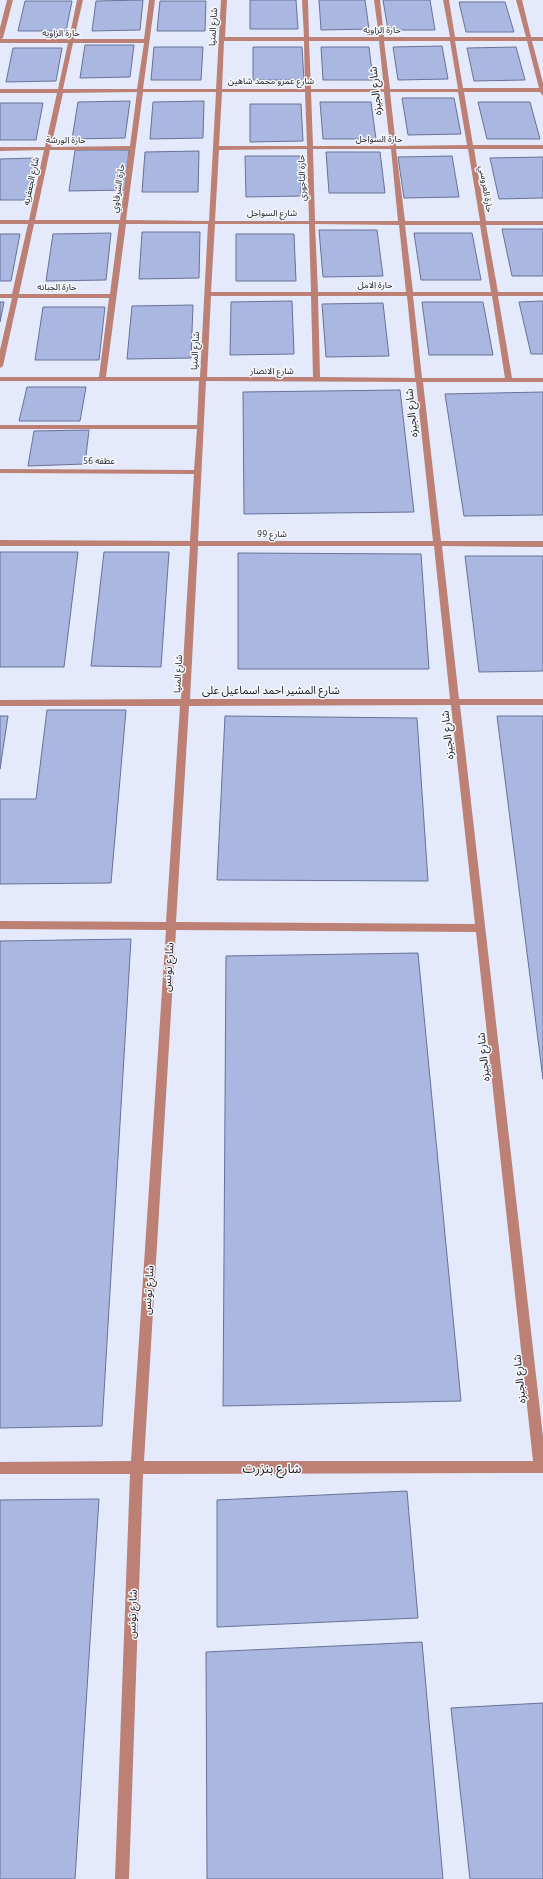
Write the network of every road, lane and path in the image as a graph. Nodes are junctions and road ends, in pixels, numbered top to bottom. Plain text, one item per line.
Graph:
1 (10, 0) edge
2 (80, 0) edge
3 (152, 0) edge
4 (224, 0) edge
5 (305, 0) edge
6 (377, 0) edge
7 (446, 0) edge
8 (520, 0) edge
9 (222, 38) junction
10 (306, 38) junction
11 (381, 38) junction
12 (452, 38) junction
13 (529, 38) junction
14 (543, 38) edge
15 (0, 39) edge
16 (71, 41) junction
17 (147, 41) junction
18 (140, 90) junction
19 (219, 90) junction
20 (308, 90) junction
21 (387, 90) junction
22 (461, 90) junction
23 (0, 91) edge
24 (60, 91) junction
25 (543, 91) edge
26 (543, 147) edge
27 (47, 148) junction
28 (133, 148) junction
29 (216, 148) junction
30 (310, 148) junction
31 (394, 148) junction
32 (470, 148) junction
33 (0, 149) edge
34 (0, 222) edge
35 (32, 222) junction
36 (123, 222) junction
37 (212, 222) junction
38 (312, 222) junction
39 (402, 222) junction
40 (483, 222) junction
41 (543, 222) edge
42 (207, 294) junction
43 (314, 294) junction
44 (410, 294) junction
45 (495, 294) junction
46 (543, 294) edge
47 (0, 296) edge
48 (15, 296) junction
49 (113, 296) junction
50 (0, 366) edge
51 (0, 379) edge
52 (102, 379) junction
53 (203, 380) junction
54 (317, 380) junction
55 (419, 380) junction
56 (509, 380) junction
57 (543, 380) edge
58 (0, 427) edge
59 (200, 427) junction
60 (0, 471) edge
61 (198, 472) junction
62 (0, 543) edge
63 (194, 544) junction
64 (438, 544) junction
65 (543, 544) edge
66 (0, 702) edge
67 (185, 702) junction
68 (456, 702) junction
69 (543, 702) edge
70 (0, 925) edge
71 (171, 926) junction
72 (480, 928) junction
73 (542, 1467) edge
74 (0, 1468) edge
75 (137, 1468) junction
76 (122, 1879) edge

1 - 15 street
2 - 16 street, شارع الجعفريه
3 - 17 street, حارة الشرقاوي
4 - 9 street, شارع المنيا
5 - 10 street, حارة الباجوري
6 - 11 street, شارع الجيزه
7 - 12 street, حارة العروسي
8 - 13 street
9 - 10 street, حارة الزاويه
9 - 19 street, شارع المنيا
10 - 11 street, حارة الزاويه
10 - 20 street, حارة الباجوري
11 - 12 street, حارة الزاويه
11 - 21 street, شارع الجيزه
12 - 13 street, حارة الزاويه
12 - 22 street, حارة العروسي
13 - 14 street, حارة الزاويه
13 - 25 street
15 - 16 street, حارة الزاويه
16 - 17 street, حارة الزاويه
16 - 24 street, شارع الجعفريه
17 - 18 street, حارة الشرقاوي
18 - 19 street, شارع عمرو محمد شاهين
18 - 24 street, شارع عمرو محمد شاهين
18 - 28 street, حارة الشرقاوي
19 - 20 street, شارع عمرو محمد شاهين
19 - 29 street, شارع المنيا
20 - 21 street, شارع عمرو محمد شاهين
20 - 30 street, حارة الباجوري
21 - 22 street, شارع عمرو محمد شاهين
21 - 31 street, شارع الجيزه
22 - 25 street, شارع عمرو محمد شاهين
22 - 32 street, حارة العروسي
23 - 24 street, شارع عمرو محمد شاهين
24 - 27 street, شارع الجعفريه
26 - 32 street, حارة السواحل
27 - 28 street, حارة الورشة
27 - 33 street, حارة الورشة
27 - 35 street, شارع الجعفريه
28 - 36 street, حارة الشرقاوي
29 - 30 street, حارة السواحل
29 - 37 street, شارع المنيا
30 - 31 street, حارة السواحل
30 - 38 street, حارة الباجوري
31 - 32 street, حارة السواحل
31 - 39 street, شارع الجيزه
32 - 40 street, حارة العروسي
34 - 35 street, شارع السواحل
35 - 36 street, شارع السواحل
35 - 48 street, شارع الجعفريه
36 - 37 street, شارع السواحل
36 - 49 street, حارة الشرقاوي
37 - 38 street, شارع السواحل
37 - 42 street, شارع المنيا
38 - 39 street, شارع السواحل
38 - 43 street, حارة الباجوري
39 - 40 street, شارع السواحل
39 - 44 street, شارع الجيزه
40 - 41 street, شارع السواحل
40 - 45 street, حارة العروسي
42 - 43 street, حارة الامل
42 - 53 street, شارع المنيا
43 - 44 street, حارة الامل
43 - 54 street, حارة الباجوري
44 - 45 street, حارة الامل
44 - 55 street, شارع الجيزه
45 - 46 street, حارة الامل
45 - 56 street, حارة العروسي
47 - 48 street, حارة الجبانه
48 - 49 street, حارة الجبانه
48 - 50 street, شارع الجعفريه
49 - 52 street, حارة الشرقاوي
51 - 52 street, شارع الانصار
52 - 53 street, شارع الانصار
53 - 54 street, شارع الانصار
53 - 59 street, شارع المنيا
54 - 55 street, شارع الانصار
55 - 56 street, شارع الانصار
55 - 64 street, شارع الجيزه
56 - 57 street, شارع الانصار
58 - 59 street
59 - 61 street, شارع المنيا
60 - 61 street, عطفه 56
61 - 63 street, شارع المنيا
62 - 63 street, شارع 99
63 - 64 street, شارع 99
63 - 67 street, شارع المنيا
64 - 65 street, شارع 99
64 - 68 street, شارع الجيزه
66 - 67 street, شارع المشير احمد اسماعيل على
67 - 68 street, شارع المشير احمد اسماعيل على
67 - 71 street, شارع تونس
68 - 69 street, شارع المشير احمد اسماعيل على
68 - 72 street, شارع الجيزه
70 - 71 street
71 - 72 street
71 - 75 street, شارع تونس
72 - 73 street, شارع الجيزه
73 - 75 street, شارع بنزرت
74 - 75 street, شارع بنزرت
75 - 76 street, شارع تونس

